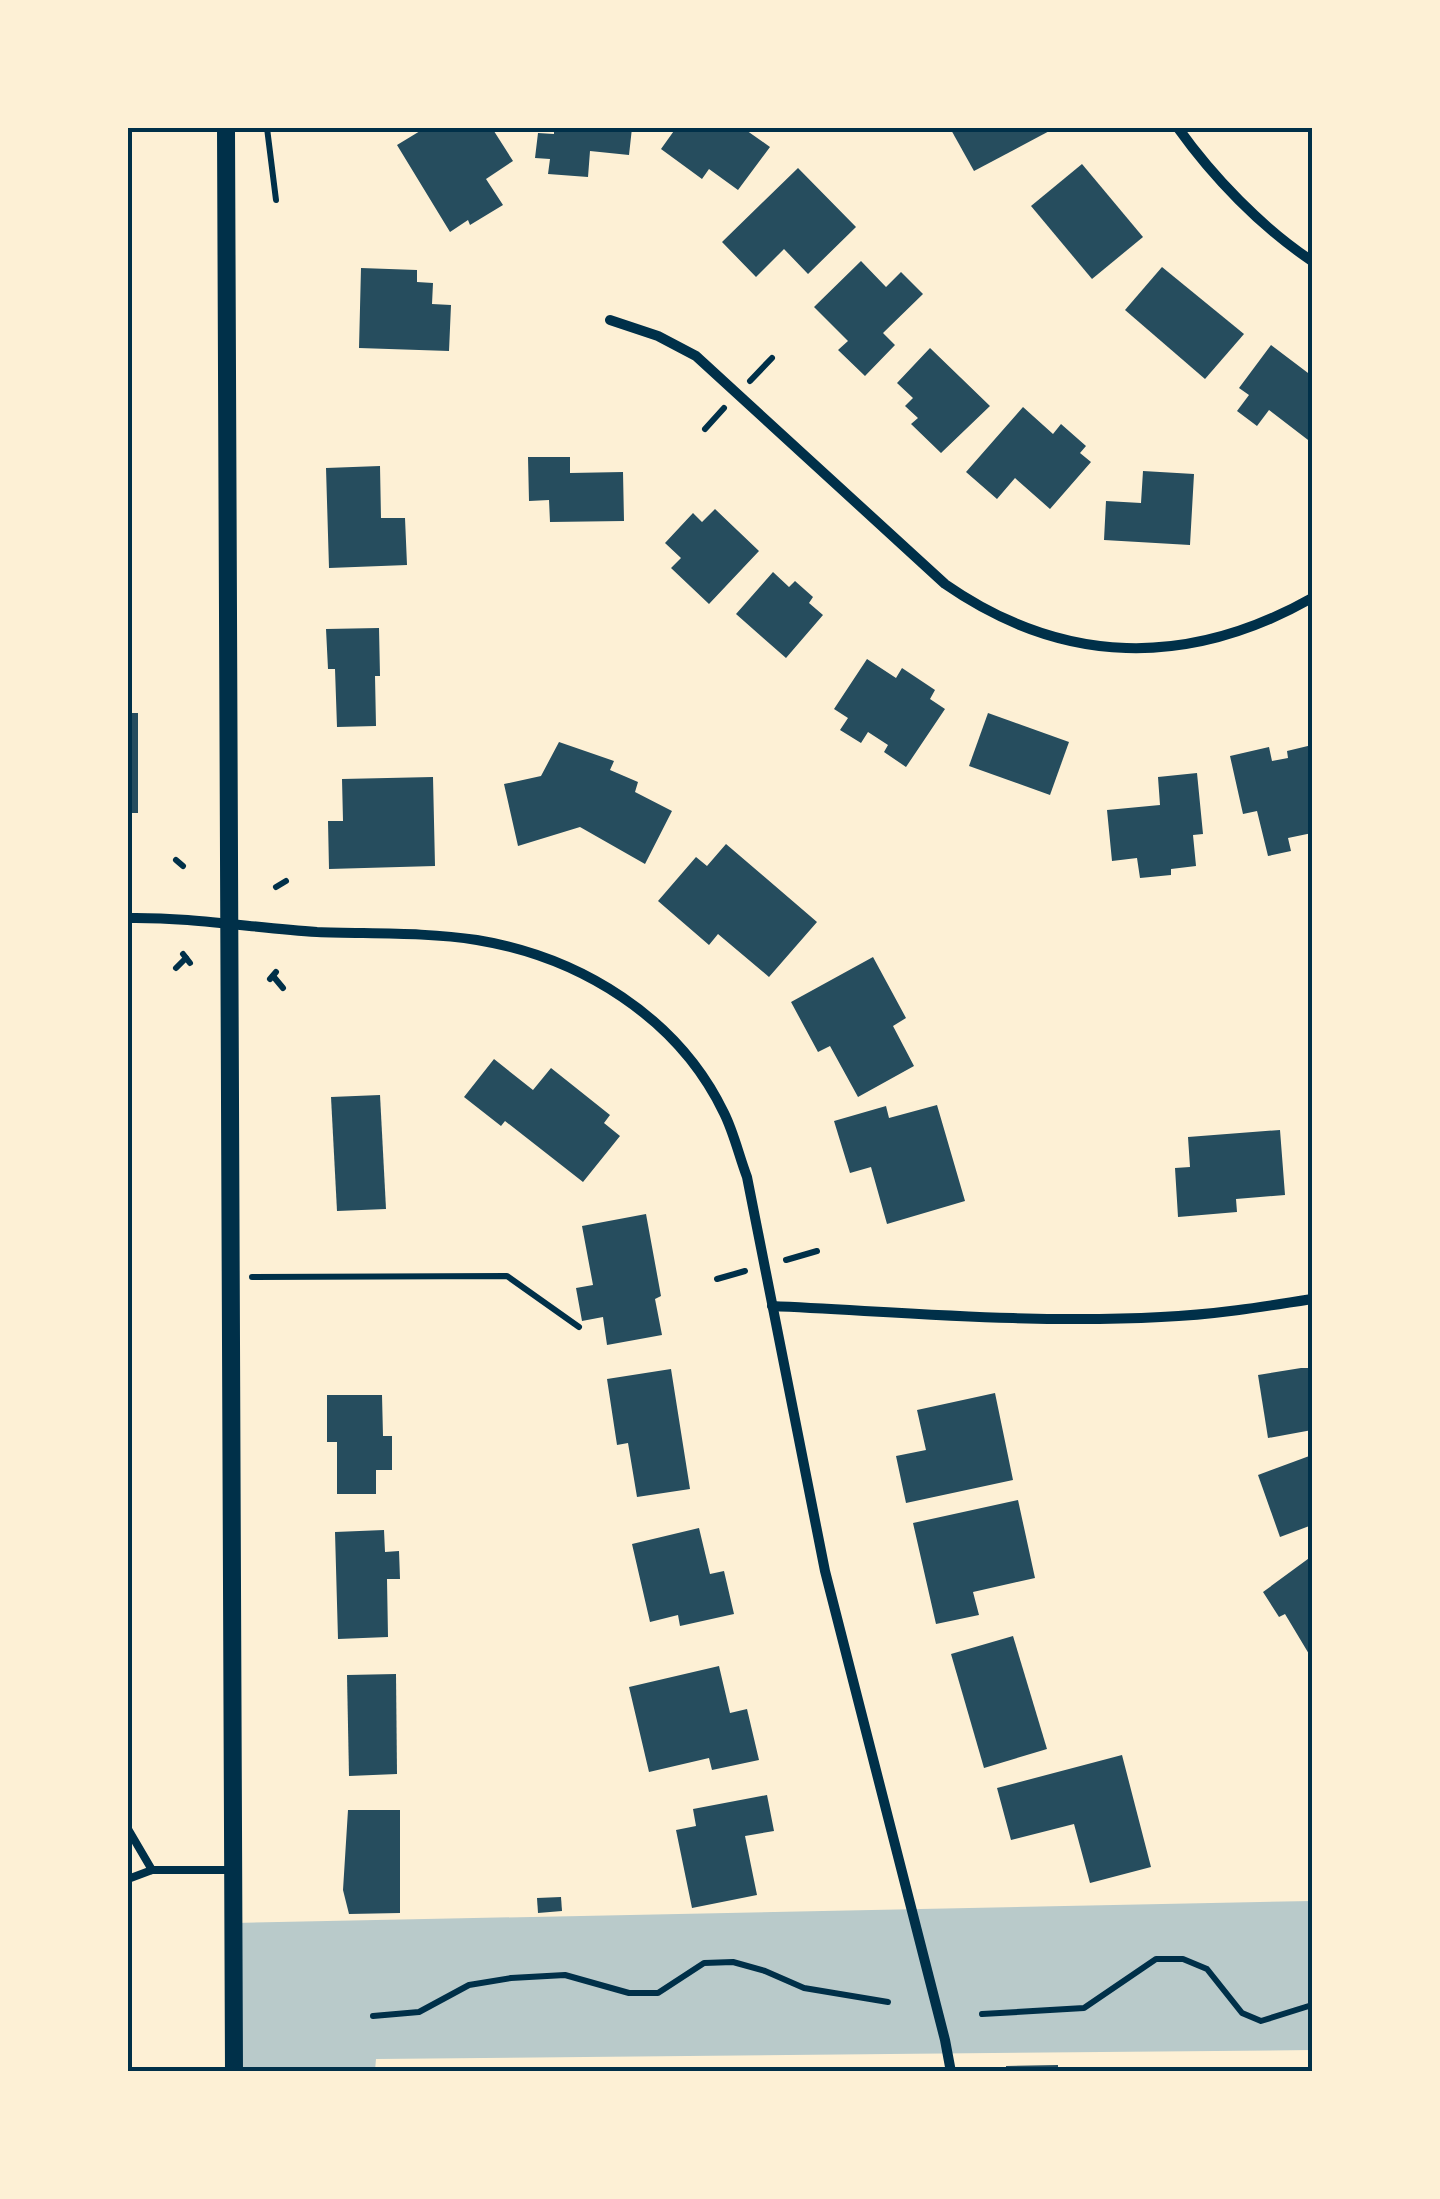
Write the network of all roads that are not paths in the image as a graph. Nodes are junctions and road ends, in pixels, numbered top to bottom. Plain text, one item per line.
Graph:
1 (226, 128) edge
2 (1178, 128) edge
3 (1312, 260) edge
4 (610, 320) dead end
5 (1312, 598) edge
6 (128, 918) edge
7 (229, 925) junction
8 (1312, 1299) edge
9 (772, 1306) junction
10 (128, 1829) edge
11 (152, 1870) junction
12 (234, 1870) junction
13 (128, 1879) edge
14 (234, 2072) edge
15 (950, 2072) edge

1 - 7 street
2 - 3 street
4 - 5 street
6 - 7 street
7 - 9 street
7 - 12 street
8 - 9 street
9 - 15 street
10 - 11 lane
11 - 12 lane
11 - 13 lane
12 - 14 street

